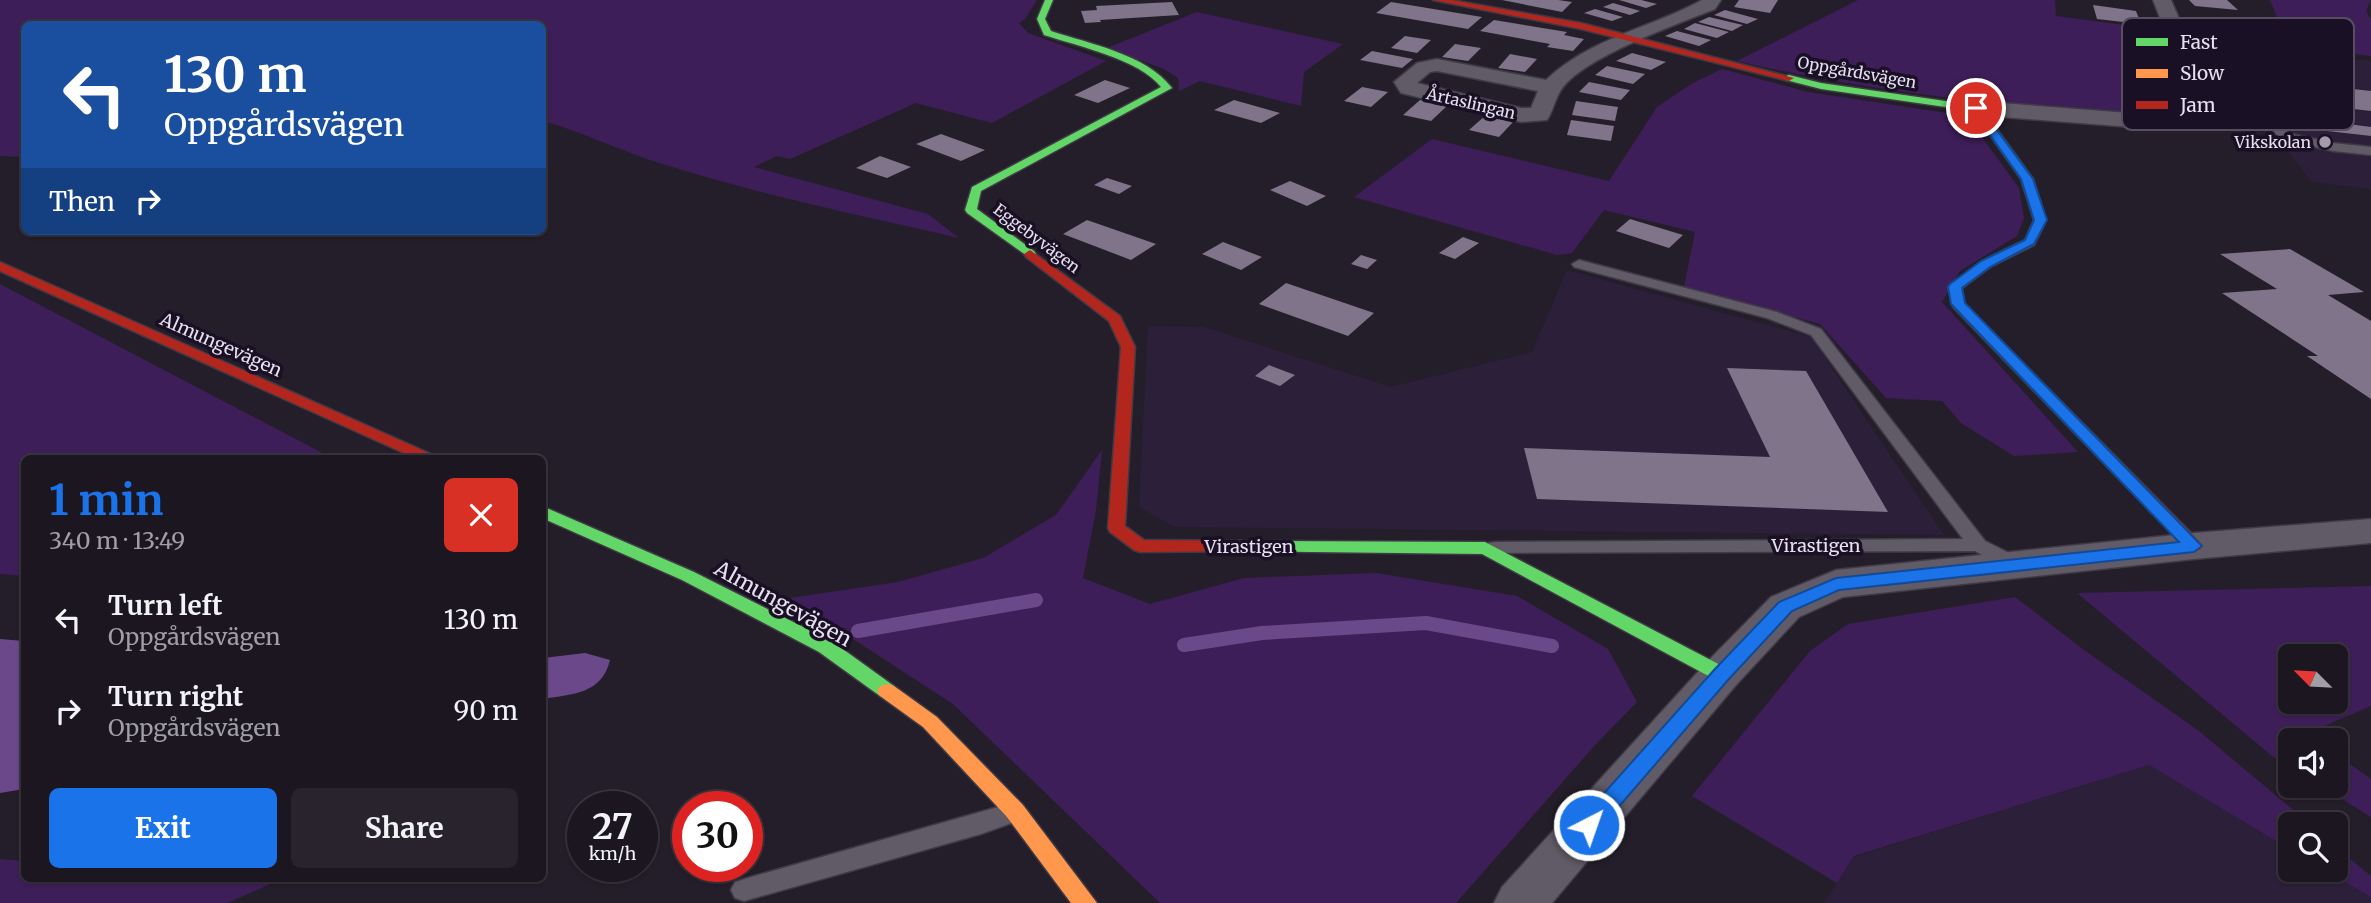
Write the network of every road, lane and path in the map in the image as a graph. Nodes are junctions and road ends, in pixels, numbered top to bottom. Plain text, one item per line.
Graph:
1 (1049, 0) edge
2 (1437, 0) edge
3 (1712, 0) edge
4 (2162, 0) edge
5 (2170, 18) edge
6 (1627, 40) junction
7 (1551, 87) junction
8 (1976, 108) junction
9 (2122, 119) edge
10 (2279, 130) edge
11 (2371, 151) edge
12 (1579, 264) dead end
13 (0, 266) edge
14 (420, 455) edge
15 (546, 512) edge
16 (2371, 531) edge
17 (1978, 545) junction
18 (1140, 546) joint
19 (2194, 546) junction
20 (1485, 548) junction
21 (2019, 566) junction
22 (1721, 674) junction
23 (1015, 811) junction
24 (744, 890) dead end
25 (1085, 903) edge
26 (1520, 903) edge

1 - 18 street, Eggebyvägen
2 - 6 street, Oppgårdsvägen
3 - 6 street, Årtaslingan
4 - 5 street
6 - 7 street, Årtaslingan
6 - 8 street, Oppgårdsvägen
7 - 7 street, Årtaslingan
8 - 9 street
8 - 19 street
10 - 11 lane
12 - 17 lane
13 - 14 street, Almungevägen
15 - 23 street, Almungevägen
16 - 19 street, Virastigen
17 - 20 lane, Virastigen
17 - 21 lane
18 - 20 street, Virastigen
19 - 21 street, Virastigen
20 - 22 street
21 - 22 street, Virastigen
22 - 26 street, Virastigen
23 - 24 lane
23 - 25 street, Almungevägen

